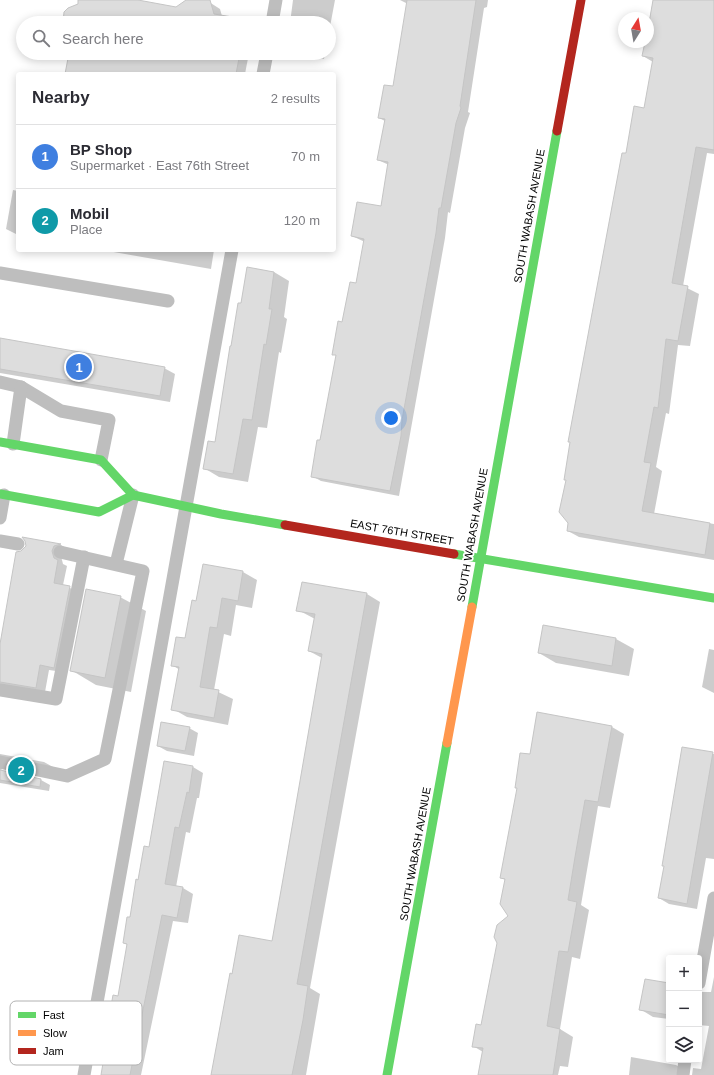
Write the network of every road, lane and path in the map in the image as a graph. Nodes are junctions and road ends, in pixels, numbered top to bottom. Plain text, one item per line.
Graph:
1 (276, 0) edge
2 (581, 0) edge
3 (273, 16) edge
4 (266, 60) edge
5 (263, 72) edge
6 (232, 252) edge
7 (0, 273) edge
8 (168, 302) dead end
9 (0, 382) edge
10 (21, 387) junction
11 (6, 443) edge
12 (101, 460) junction
13 (2, 495) edge
14 (133, 495) junction
15 (186, 506) junction
16 (0, 518) edge
17 (0, 541) edge
18 (18, 544) dead end
19 (60, 552) dead end
20 (84, 557) junction
21 (480, 558) junction
22 (116, 564) junction
23 (714, 598) edge
24 (0, 690) edge
25 (0, 762) edge
26 (714, 898) edge
27 (702, 966) edge
28 (97, 1001) edge
29 (685, 1063) edge
30 (86, 1065) edge
31 (84, 1075) edge
32 (387, 1075) edge
33 (683, 1075) edge

1 - 3 lane
2 - 21 street, SOUTH WABASH AVENUE
4 - 5 lane
6 - 15 lane
7 - 8 lane
9 - 10 lane
10 - 11 lane
10 - 12 lane
11 - 12 street
12 - 14 street
13 - 14 street
13 - 16 lane
14 - 15 street, EAST 76TH STREET
14 - 22 lane
15 - 21 street, EAST 76TH STREET
15 - 28 lane
17 - 18 lane
19 - 20 lane
20 - 22 lane
20 - 24 lane
21 - 23 street, EAST 76TH STREET
21 - 32 street, SOUTH WABASH AVENUE
22 - 25 lane
26 - 27 lane
29 - 33 lane
30 - 31 lane

